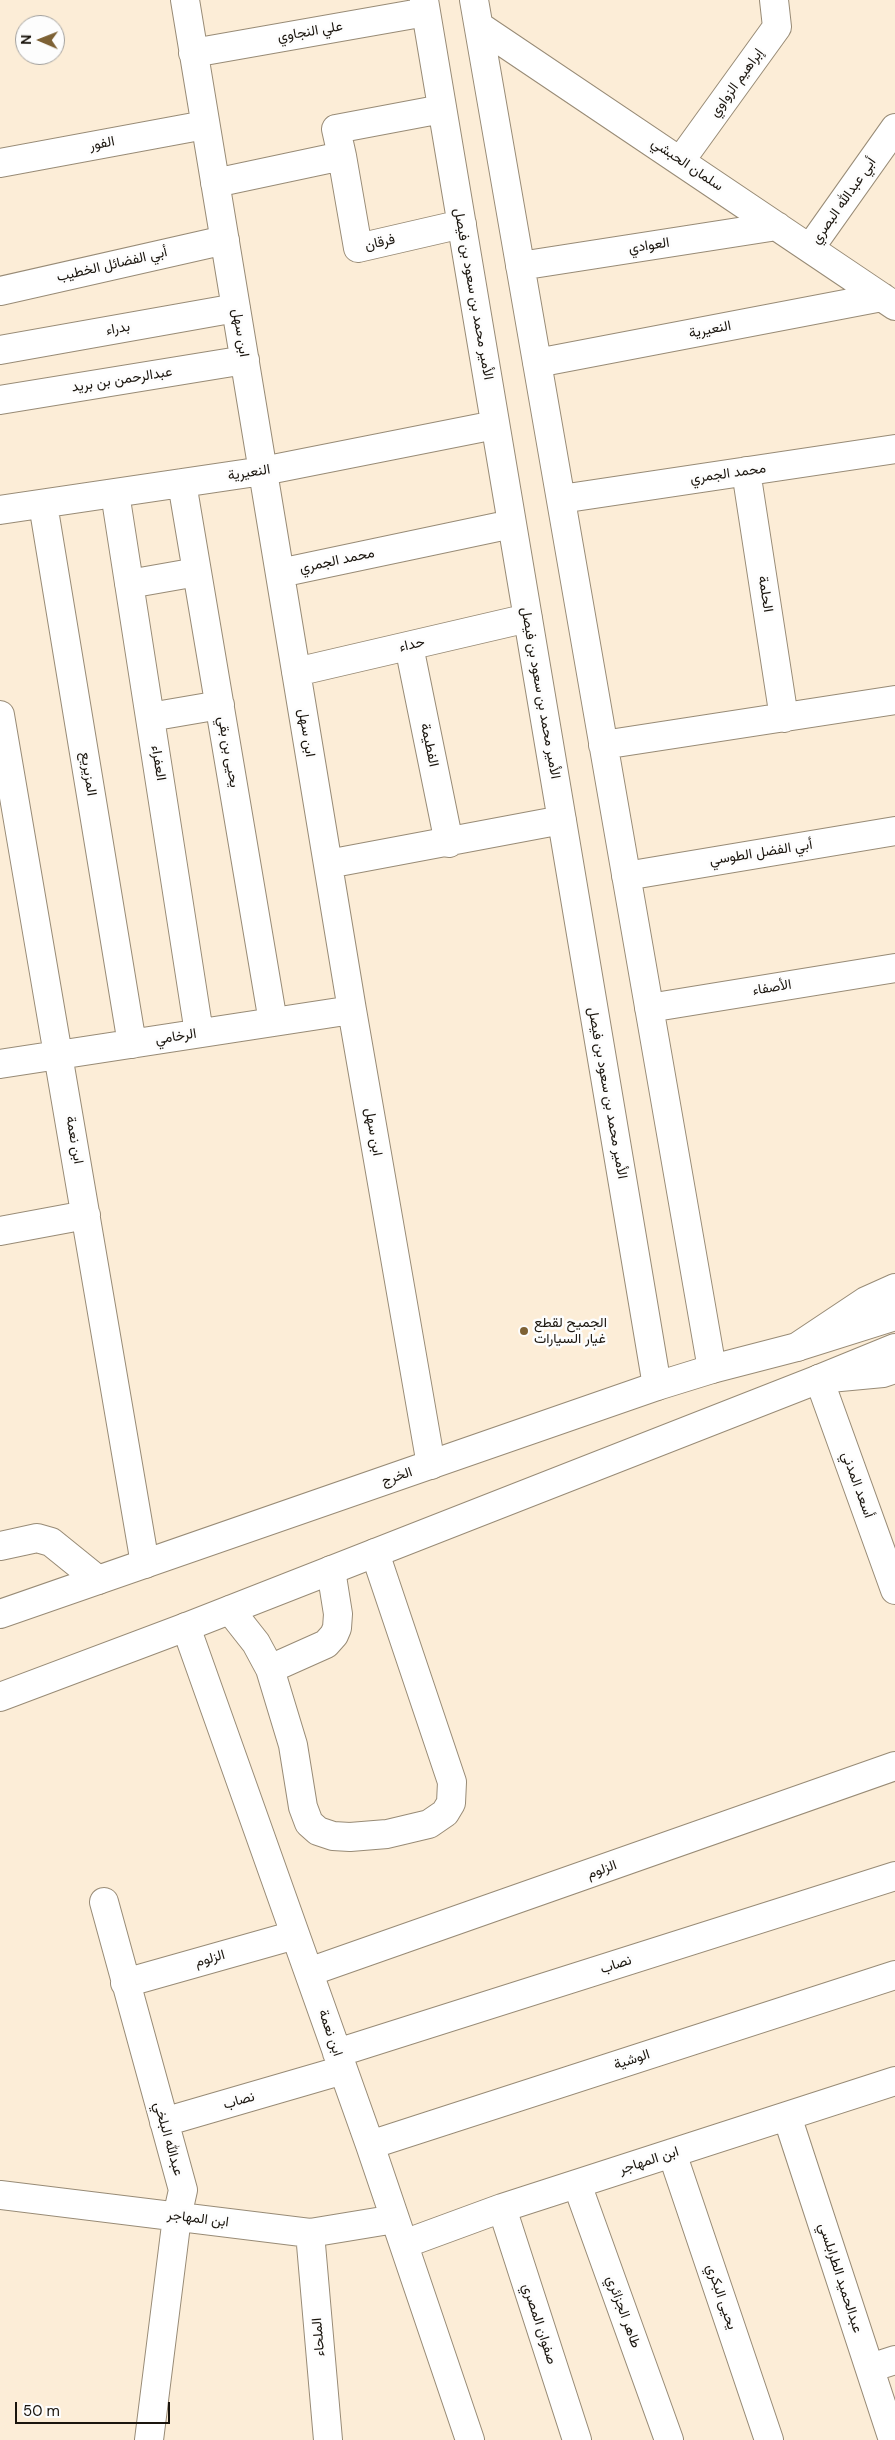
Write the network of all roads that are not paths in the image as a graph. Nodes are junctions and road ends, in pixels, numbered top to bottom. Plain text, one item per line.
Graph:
1 (185, 0) edge
2 (774, 0) edge
3 (425, 6) edge
4 (476, 13) edge
5 (193, 53) junction
6 (442, 109) junction
7 (205, 125) junction
8 (895, 128) edge
9 (342, 156) junction
10 (681, 160) junction
11 (0, 163) edge
12 (215, 183) junction
13 (462, 224) junction
14 (777, 226) junction
15 (225, 240) junction
16 (810, 248) junction
17 (520, 266) junction
18 (0, 291) edge
19 (889, 301) edge
20 (236, 308) junction
21 (0, 350) edge
22 (245, 360) junction
23 (537, 363) junction
24 (0, 400) edge
25 (496, 425) junction
26 (895, 450) edge
27 (263, 471) junction
28 (746, 471) junction
29 (182, 483) junction
30 (115, 493) junction
31 (561, 499) junction
32 (43, 504) junction
33 (0, 510) edge
34 (512, 524) junction
35 (197, 572) junction
36 (280, 573) junction
37 (129, 584) junction
38 (528, 618) junction
39 (408, 646) junction
40 (296, 672) junction
41 (895, 700) edge
42 (220, 705) junction
43 (0, 715) edge
44 (150, 717) junction
45 (784, 718) junction
46 (603, 745) junction
47 (562, 820) junction
48 (895, 831) edge
49 (448, 843) junction
50 (328, 864) junction
51 (626, 876) junction
52 (895, 968) edge
53 (649, 1008) junction
54 (352, 1010) junction
55 (273, 1022) junction
56 (199, 1034) junction
57 (132, 1044) junction
58 (59, 1055) junction
59 (0, 1064) edge
60 (86, 1214) junction
61 (0, 1231) edge
62 (895, 1288) edge
63 (895, 1316) edge
64 (796, 1347) junction
65 (895, 1348) edge
66 (712, 1369) junction
67 (895, 1369) edge
68 (819, 1379) junction
69 (657, 1386) junction
70 (431, 1465) junction
71 (0, 1546) edge
72 (376, 1553) junction
73 (145, 1564) junction
74 (331, 1570) junction
75 (98, 1580) junction
76 (895, 1590) edge
77 (230, 1610) junction
78 (0, 1614) edge
79 (186, 1627) junction
80 (270, 1669) junction
81 (0, 1697) edge
82 (895, 1766) edge
83 (895, 1876) edge
84 (104, 1902) dead end
85 (295, 1935) junction
86 (308, 1972) junction
87 (895, 1974) edge
88 (125, 1983) junction
89 (340, 2062) junction
90 (895, 2080) edge
91 (787, 2116) junction
92 (164, 2122) junction
93 (370, 2145) junction
94 (672, 2153) junction
95 (577, 2184) junction
96 (0, 2195) edge
97 (502, 2208) junction
98 (177, 2217) junction
99 (400, 2231) junction
100 (310, 2233) junction
101 (882, 2364) edge
102 (149, 2440) edge
103 (328, 2440) edge
104 (470, 2440) edge
105 (577, 2440) edge
106 (669, 2440) edge
107 (768, 2440) edge
108 (893, 2440) edge

1 - 5 main road, ابن سهل
2 - 10 main road, إبراهيم الزواوي
3 - 5 main road, علي النجاوي
3 - 6 main road, الأمير محمد بن سعود بن فيصل
4 - 10 main road, سلمان الحبشي
4 - 17 main road
5 - 7 main road, ابن سهل
6 - 9 main road, فرقان
6 - 13 main road, الأمير محمد بن سعود بن فيصل
7 - 11 main road, الفور
7 - 12 main road, ابن سهل
8 - 16 main road, أبي عبدالله البصري
9 - 12 main road
9 - 13 main road, فرقان
10 - 14 main road, سلمان الحبشي
12 - 15 main road, ابن سهل
13 - 25 main road, الأمير محمد بن سعود بن فيصل
14 - 16 main road, سلمان الحبشي
14 - 17 main road, العوادي
15 - 18 main road, أبي الفضائل الخطيب
15 - 20 main road, ابن سهل
16 - 19 main road, سلمان الحبشي
17 - 23 main road
19 - 23 main road, النعيرية
20 - 21 main road, بدراء
20 - 22 main road, ابن سهل
22 - 24 main road, عبدالرحمن بن بريد
22 - 27 main road, ابن سهل
23 - 31 main road
25 - 27 main road, النعيرية
25 - 34 main road, الأمير محمد بن سعود بن فيصل
26 - 28 main road, محمد الجمري
27 - 29 main road, النعيرية
27 - 36 main road, ابن سهل
28 - 31 main road, محمد الجمري
28 - 45 main road, الحلمة
29 - 30 main road, النعيرية
29 - 35 main road, يحيى بن بقي
30 - 32 main road, النعيرية
30 - 37 main road, العفراء
31 - 46 main road
32 - 33 main road, النعيرية
32 - 57 main road, المزيريع
34 - 36 main road, محمد الجمري
34 - 38 main road, الأمير محمد بن سعود بن فيصل
35 - 37 main road
35 - 42 main road, يحيى بن بقي
36 - 40 main road, ابن سهل
37 - 44 main road, العفراء
38 - 39 main road, حداء
38 - 47 main road, الأمير محمد بن سعود بن فيصل
39 - 40 main road, حداء
39 - 49 main road, الفطيمة
40 - 50 main road, ابن سهل
41 - 45 main road
42 - 44 main road
42 - 55 main road, يحيى بن بقي
43 - 58 main road, ابن نعمة
44 - 56 main road, العفراء
45 - 46 main road
46 - 51 main road
47 - 49 main road
47 - 69 main road, الأمير محمد بن سعود بن فيصل
48 - 51 main road, أبي الفضل الطوسي
49 - 50 main road
50 - 54 main road, ابن سهل
51 - 53 main road
52 - 53 main road, الأصفاء
53 - 66 main road
54 - 55 main road, الرخامي
54 - 70 main road, ابن سهل
55 - 56 main road, الرخامي
56 - 57 main road, الرخامي
57 - 58 main road, الرخامي
58 - 59 main road, الرخامي
58 - 60 main road, ابن نعمة
60 - 61 main road
60 - 73 main road, ابن نعمة
62 - 64 main road
63 - 64 main road, الخرج
64 - 66 main road, الخرج
65 - 68 main road
66 - 69 main road, الخرج
67 - 68 main road
68 - 72 main road
68 - 76 main road, أسعد المدني
69 - 70 main road, الخرج
70 - 73 main road, الخرج
71 - 75 main road
72 - 74 main road
72 - 80 main road
73 - 75 main road, الخرج
74 - 77 main road
74 - 80 main road
75 - 78 main road, الخرج
77 - 79 main road
77 - 80 main road
79 - 81 main road
79 - 85 main road, ابن نعمة
82 - 86 main road, الزلوم
83 - 89 main road, نصاب
84 - 88 main road, عبدالله البلخي
85 - 86 main road, ابن نعمة
85 - 88 main road, الزلوم
86 - 89 main road, ابن نعمة
87 - 93 main road, الوشية
88 - 92 main road, عبدالله البلخي
89 - 92 main road, نصاب
89 - 93 main road, ابن نعمة
90 - 91 main road, ابن المهاجر
91 - 94 main road, ابن المهاجر
91 - 101 main road, عبدالحميد الطرابلسي
92 - 98 main road, عبدالله البلخي
93 - 99 main road, ابن نعمة
94 - 95 main road, ابن المهاجر
94 - 107 main road, يحيى البكري
95 - 97 main road, ابن المهاجر
95 - 106 main road, طاهر الجزائري
96 - 98 main road, ابن المهاجر
97 - 99 main road, ابن المهاجر
97 - 105 main road, صفوان المصري
98 - 100 main road, ابن المهاجر
98 - 102 main road, عبدالله البلخي
99 - 100 main road, ابن المهاجر
99 - 104 main road, ابن نعمة
100 - 103 main road, الملحاء
101 - 108 main road, عبدالحميد الطرابلسي

